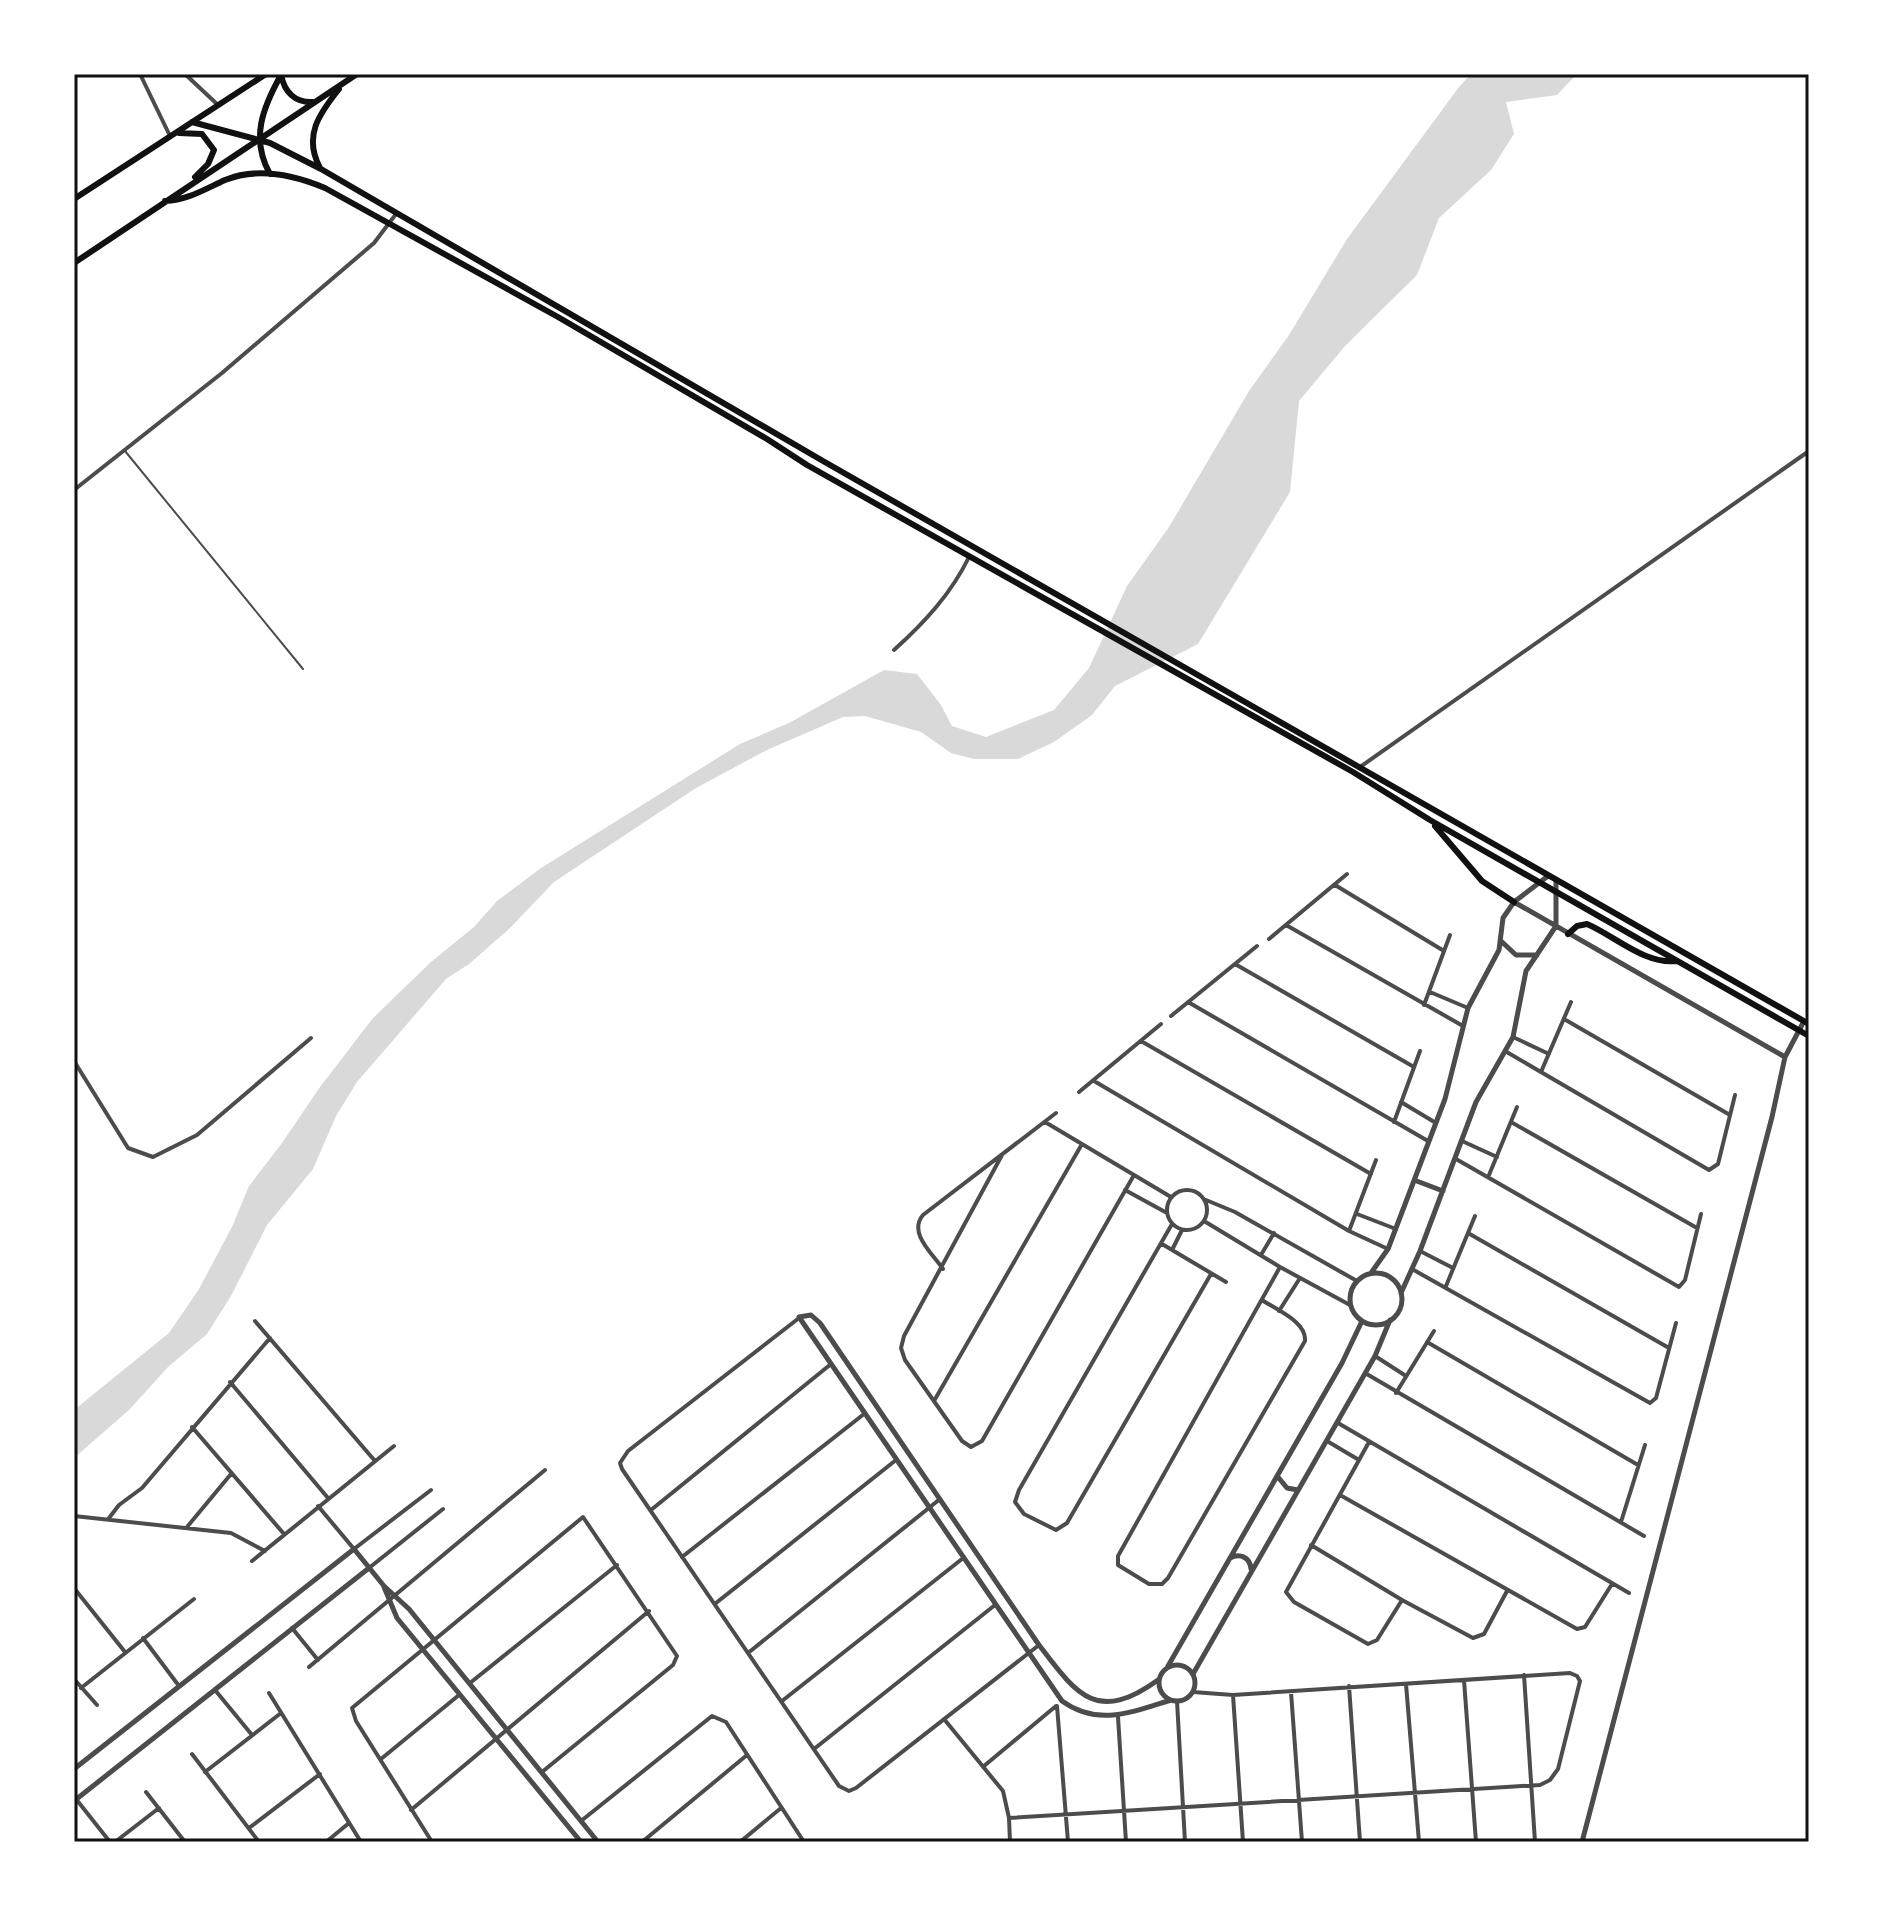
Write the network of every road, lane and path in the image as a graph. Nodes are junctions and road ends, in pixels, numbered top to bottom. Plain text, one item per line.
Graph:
1 (140, 74) edge
2 (185, 74) edge
3 (266, 74) edge
4 (281, 74) edge
5 (357, 74) edge
6 (344, 83) junction
7 (316, 102) junction
8 (218, 105) junction
9 (192, 122) junction
10 (173, 134) junction
11 (259, 139) junction
12 (321, 169) junction
13 (270, 174) junction
14 (184, 188) junction
15 (74, 199) edge
16 (165, 201) junction
17 (396, 214) junction
18 (391, 222) junction
19 (74, 263) edge
20 (124, 450) junction
21 (1809, 451) edge
22 (74, 490) edge
23 (970, 555) junction
24 (894, 650) dead end
25 (303, 669) dead end
26 (1361, 767) junction
27 (1353, 772) junction
28 (1430, 820) junction
29 (1347, 874) dead end
30 (1548, 876) junction
31 (1556, 880) junction
32 (1538, 883) junction
33 (1335, 885) junction
34 (1556, 894) junction
35 (1514, 902) junction
36 (1286, 925) junction
37 (1556, 926) junction
38 (1568, 934) junction
39 (1450, 935) dead end
40 (1269, 939) dead end
41 (1501, 940) junction
42 (1257, 946) dead end
43 (1444, 951) junction
44 (1537, 955) junction
45 (1677, 961) junction
46 (1235, 964) junction
47 (1429, 991) junction
48 (1188, 1002) junction
49 (1571, 1002) dead end
50 (1424, 1005) junction
51 (1468, 1008) junction
52 (1171, 1016) dead end
53 (1564, 1019) junction
54 (1806, 1022) edge
55 (1161, 1024) dead end
56 (1463, 1026) junction
57 (1799, 1030) junction
58 (1809, 1036) edge
59 (1513, 1037) junction
60 (311, 1038) dead end
61 (1141, 1041) junction
62 (1420, 1051) dead end
63 (1505, 1051) junction
64 (1549, 1054) junction
65 (1785, 1057) junction
66 (74, 1061) edge
67 (1414, 1067) junction
68 (1541, 1072) junction
69 (1094, 1081) junction
70 (1079, 1092) dead end
71 (1735, 1095) dead end
72 (1401, 1102) junction
73 (1517, 1107) dead end
74 (1056, 1113) dead end
75 (1730, 1115) junction
76 (1045, 1122) junction
77 (1394, 1122) junction
78 (1511, 1122) junction
79 (1436, 1123) junction
80 (1462, 1141) junction
81 (1429, 1142) junction
82 (1082, 1144) junction
83 (1002, 1155) junction
84 (1497, 1157) junction
85 (1456, 1159) junction
86 (1376, 1160) dead end
87 (1371, 1174) junction
88 (1134, 1175) junction
89 (1488, 1176) junction
90 (1414, 1180) junction
91 (1125, 1190) junction
92 (1443, 1191) junction
93 (1171, 1197) junction
94 (1206, 1200) junction
95 (1167, 1213) junction
96 (1357, 1214) junction
97 (1701, 1214) dead end
98 (1475, 1216) dead end
99 (1204, 1221) junction
100 (1172, 1224) junction
101 (1697, 1228) junction
102 (1396, 1229) junction
103 (1182, 1230) junction
104 (1349, 1231) junction
105 (1274, 1233) junction
106 (1468, 1233) junction
107 (1162, 1244) junction
108 (1388, 1249) junction
109 (1172, 1250) junction
110 (1420, 1251) junction
111 (1261, 1256) junction
112 (1280, 1267) junction
113 (1453, 1268) junction
114 (943, 1269) junction
115 (1412, 1269) junction
116 (1371, 1273) junction
117 (1211, 1274) junction
118 (1300, 1278) junction
119 (1357, 1281) junction
120 (1226, 1282) dead end
121 (1446, 1286) junction
122 (1401, 1293) junction
123 (1262, 1300) junction
124 (1350, 1305) junction
125 (1279, 1311) junction
126 (799, 1317) junction
127 (1390, 1320) junction
128 (255, 1321) dead end
129 (1362, 1321) junction
130 (1676, 1323) dead end
131 (1434, 1331) dead end
132 (270, 1338) junction
133 (1427, 1342) junction
134 (1669, 1348) junction
135 (1375, 1356) junction
136 (831, 1364) junction
137 (1365, 1373) junction
138 (1406, 1376) junction
139 (230, 1382) junction
140 (1396, 1393) junction
141 (934, 1401) junction
142 (864, 1414) junction
143 (1337, 1422) junction
144 (191, 1427) junction
145 (1326, 1441) junction
146 (1369, 1442) junction
147 (1645, 1445) dead end
148 (394, 1446) dead end
149 (896, 1460) junction
150 (1359, 1460) junction
151 (375, 1461) junction
152 (1638, 1465) junction
153 (545, 1470) dead end
154 (231, 1474) junction
155 (1277, 1476) junction
156 (431, 1490) dead end
157 (1298, 1490) junction
158 (1340, 1495) junction
159 (328, 1498) junction
160 (940, 1499) junction
161 (318, 1506) junction
162 (443, 1509) dead end
163 (929, 1509) junction
164 (651, 1510) junction
165 (74, 1516) edge
166 (109, 1518) junction
167 (1621, 1522) junction
168 (187, 1527) junction
169 (284, 1534) junction
170 (1644, 1536) dead end
171 (1311, 1545) junction
172 (354, 1549) junction
173 (265, 1551) junction
174 (682, 1557) junction
175 (962, 1559) junction
176 (1228, 1560) junction
177 (252, 1561) dead end
178 (617, 1565) junction
179 (369, 1568) junction
180 (1251, 1570) junction
181 (1612, 1584) junction
182 (384, 1586) junction
183 (76, 1590) edge
184 (1507, 1591) junction
185 (1629, 1593) dead end
186 (395, 1595) junction
187 (194, 1599) dead end
188 (1402, 1600) junction
189 (388, 1601) junction
190 (715, 1604) junction
191 (995, 1605) junction
192 (649, 1611) junction
193 (292, 1628) junction
194 (143, 1638) junction
195 (434, 1641) junction
196 (1039, 1645) junction
197 (422, 1650) junction
198 (125, 1652) junction
199 (748, 1653) junction
200 (1028, 1653) junction
201 (318, 1660) junction
202 (1168, 1666) junction
203 (309, 1667) dead end
204 (1193, 1674) junction
205 (1524, 1675) junction
206 (74, 1679) edge
207 (1158, 1680) junction
208 (1464, 1680) junction
209 (1406, 1684) junction
210 (469, 1685) junction
211 (179, 1686) junction
212 (1349, 1686) junction
213 (81, 1688) junction
214 (215, 1689) junction
215 (1193, 1692) junction
216 (1291, 1692) junction
217 (269, 1693) dead end
218 (459, 1694) junction
219 (1233, 1695) junction
220 (1174, 1700) junction
221 (781, 1702) junction
222 (1059, 1703) junction
223 (97, 1705) dead end
224 (281, 1713) junction
225 (1118, 1717) junction
226 (944, 1719) junction
227 (506, 1732) junction
228 (252, 1735) junction
229 (498, 1739) junction
230 (814, 1749) junction
231 (192, 1754) dead end
232 (747, 1755) junction
233 (381, 1759) junction
234 (984, 1766) junction
235 (74, 1769) edge
236 (205, 1772) junction
237 (540, 1773) junction
238 (320, 1774) junction
239 (1531, 1786) junction
240 (1472, 1790) junction
241 (146, 1792) dead end
242 (1414, 1794) junction
243 (1357, 1797) junction
244 (75, 1800) edge
245 (1300, 1800) junction
246 (1241, 1806) junction
247 (781, 1807) junction
248 (159, 1808) junction
249 (1183, 1808) junction
250 (411, 1810) junction
251 (1123, 1811) junction
252 (1066, 1815) junction
253 (1009, 1818) junction
254 (581, 1821) junction
255 (349, 1823) junction
256 (249, 1828) junction
257 (113, 1842) edge
258 (185, 1842) edge
259 (259, 1842) edge
260 (326, 1842) edge
261 (361, 1842) edge
262 (432, 1842) edge
263 (581, 1842) edge
264 (598, 1842) edge
265 (642, 1842) edge
266 (740, 1842) edge
267 (804, 1842) edge
268 (1010, 1842) edge
269 (1068, 1842) edge
270 (1126, 1842) edge
271 (1185, 1842) edge
272 (1243, 1842) edge
273 (1302, 1842) edge
274 (1360, 1842) edge
275 (1419, 1842) edge
276 (1476, 1842) edge
277 (1535, 1842) edge
278 (1582, 1842) edge

1 - 10 street
2 - 8 street
3 - 8 main road
4 - 7 main road
4 - 11 main road
5 - 6 main road
6 - 7 main road
6 - 12 main road
7 - 11 main road
8 - 9 main road
9 - 10 main road
9 - 11 main road
10 - 14 main road
10 - 15 main road
11 - 12 main road
11 - 13 main road
11 - 14 main road
12 - 17 main road
13 - 16 main road
13 - 18 main road
14 - 16 main road
16 - 19 main road
17 - 18 street
17 - 26 main road
18 - 20 street
18 - 23 main road
20 - 22 street
20 - 25 lane
21 - 26 street
23 - 24 street
23 - 27 main road
26 - 27 street
26 - 30 main road
27 - 28 main road
28 - 32 main road
28 - 35 main road
29 - 33 street
30 - 31 main road
30 - 32 street
31 - 34 street
31 - 54 main road
32 - 34 main road
32 - 35 street
33 - 36 street
33 - 43 street
34 - 37 street
34 - 45 main road
35 - 37 street
35 - 41 street
36 - 40 street
36 - 50 street
37 - 38 street
37 - 44 street
38 - 45 main road
38 - 65 street
39 - 43 street
41 - 44 street
41 - 51 street
42 - 46 street
43 - 47 street
44 - 59 street
45 - 57 main road
46 - 48 street
46 - 67 street
47 - 50 street
47 - 51 street
48 - 52 street
48 - 77 street
49 - 53 street
50 - 56 street
51 - 56 street
53 - 64 street
53 - 75 street
54 - 57 street
55 - 61 street
56 - 79 street
57 - 58 main road
57 - 65 street
59 - 63 street
59 - 64 street
60 - 66 street
61 - 69 street
61 - 87 street
62 - 67 street
63 - 68 street
63 - 80 street
64 - 68 street
65 - 278 street
67 - 72 street
68 - 75 street
69 - 70 street
69 - 104 street
71 - 75 street
72 - 77 street
72 - 79 street
73 - 78 street
74 - 76 street
76 - 82 street
76 - 83 street
77 - 81 street
78 - 84 street
78 - 101 street
79 - 81 street
80 - 84 street
80 - 85 street
81 - 90 street
82 - 88 street
82 - 141 street
83 - 114 street
83 - 114 street
84 - 89 street
85 - 89 street
85 - 92 street
86 - 87 street
87 - 96 street
88 - 91 street
88 - 93 street
89 - 101 street
90 - 92 street
90 - 102 street
91 - 95 street
91 - 141 street
92 - 110 street
93 - 94 street
93 - 95 street
94 - 99 street
94 - 105 street
95 - 100 street
96 - 102 street
96 - 104 street
97 - 101 street
98 - 106 street
99 - 103 street
99 - 111 street
100 - 103 street
100 - 107 street
102 - 108 street
103 - 109 street
104 - 108 street
105 - 111 street
105 - 119 street
106 - 113 street
106 - 134 street
107 - 109 street
107 - 117 street
108 - 116 street
109 - 117 street
110 - 113 street
110 - 115 street
111 - 112 street
112 - 118 street
112 - 123 street
113 - 121 street
114 - 141 street
115 - 121 street
115 - 122 street
116 - 119 street
116 - 122 street
117 - 120 street
118 - 124 street
118 - 125 street
119 - 124 street
121 - 134 street
122 - 127 street
123 - 125 street
123 - 125 street
124 - 129 street
126 - 136 street
126 - 160 street
126 - 164 street
127 - 129 street
127 - 135 street
128 - 132 street
129 - 155 street
130 - 134 street
131 - 133 street
132 - 139 street
132 - 151 street
133 - 138 street
133 - 152 street
135 - 137 street
135 - 138 street
136 - 142 street
136 - 164 street
137 - 140 street
137 - 143 street
138 - 140 street
139 - 144 street
139 - 159 street
140 - 167 street
142 - 149 street
142 - 174 street
143 - 145 street
143 - 146 street
144 - 154 street
144 - 166 street
145 - 150 street
145 - 157 street
146 - 150 street
146 - 181 street
147 - 152 street
148 - 151 street
149 - 163 street
149 - 190 street
150 - 158 street
151 - 159 street
152 - 167 street
153 - 186 street
154 - 168 street
154 - 169 street
155 - 157 street
155 - 176 street
156 - 172 street
157 - 180 street
158 - 171 street
158 - 184 street
159 - 161 street
160 - 163 street
160 - 196 street
161 - 169 street
161 - 172 street
162 - 179 street
163 - 175 street
163 - 199 street
164 - 174 street
165 - 166 street
166 - 168 street
167 - 170 street
168 - 173 street
169 - 173 street
171 - 188 street
171 - 188 street
172 - 179 street
172 - 211 street
173 - 177 street
174 - 190 street
175 - 191 street
175 - 221 street
176 - 180 street
176 - 202 street
178 - 192 street
178 - 195 street
178 - 210 street
179 - 182 street
179 - 193 street
180 - 204 street
181 - 184 street
181 - 185 street
182 - 186 street
182 - 189 street
183 - 198 street
184 - 188 street
186 - 189 street
186 - 195 street
187 - 194 street
189 - 197 street
189 - 201 street
190 - 199 street
191 - 200 street
191 - 230 street
192 - 227 street
192 - 237 street
193 - 201 street
193 - 214 street
194 - 198 street
194 - 211 street
195 - 197 street
195 - 210 street
196 - 200 street
196 - 207 street
197 - 218 street
197 - 233 street
198 - 213 street
199 - 221 street
200 - 222 street
200 - 226 street
201 - 203 street
202 - 204 street
202 - 207 street
204 - 215 street
205 - 208 street
205 - 239 street
205 - 239 street
206 - 213 street
207 - 220 street
208 - 209 street
208 - 240 street
209 - 212 street
209 - 242 street
210 - 227 street
211 - 235 street
212 - 216 street
212 - 243 street
213 - 223 street
214 - 228 street
214 - 244 street
215 - 219 street
215 - 220 street
216 - 219 street
216 - 245 street
217 - 224 street
218 - 229 street
218 - 233 street
219 - 246 street
220 - 225 street
220 - 249 street
221 - 230 street
222 - 225 street
222 - 234 street
222 - 252 street
224 - 228 street
224 - 238 street
225 - 251 street
226 - 230 street
226 - 234 street
227 - 229 street
227 - 237 street
228 - 236 street
229 - 250 street
229 - 263 street
231 - 236 street
232 - 247 street
232 - 254 street
232 - 265 street
233 - 250 street
234 - 253 street
236 - 256 street
237 - 254 street
238 - 255 street
238 - 256 street
239 - 240 street
239 - 277 street
240 - 242 street
240 - 276 street
241 - 248 street
242 - 243 street
242 - 275 street
243 - 245 street
243 - 274 street
244 - 257 street
245 - 246 street
245 - 273 street
246 - 249 street
246 - 272 street
247 - 266 street
247 - 267 street
248 - 257 street
248 - 258 street
249 - 251 street
249 - 271 street
250 - 262 street
251 - 252 street
251 - 270 street
252 - 253 street
252 - 269 street
253 - 268 street
254 - 264 street
255 - 260 street
255 - 261 street
256 - 259 street

